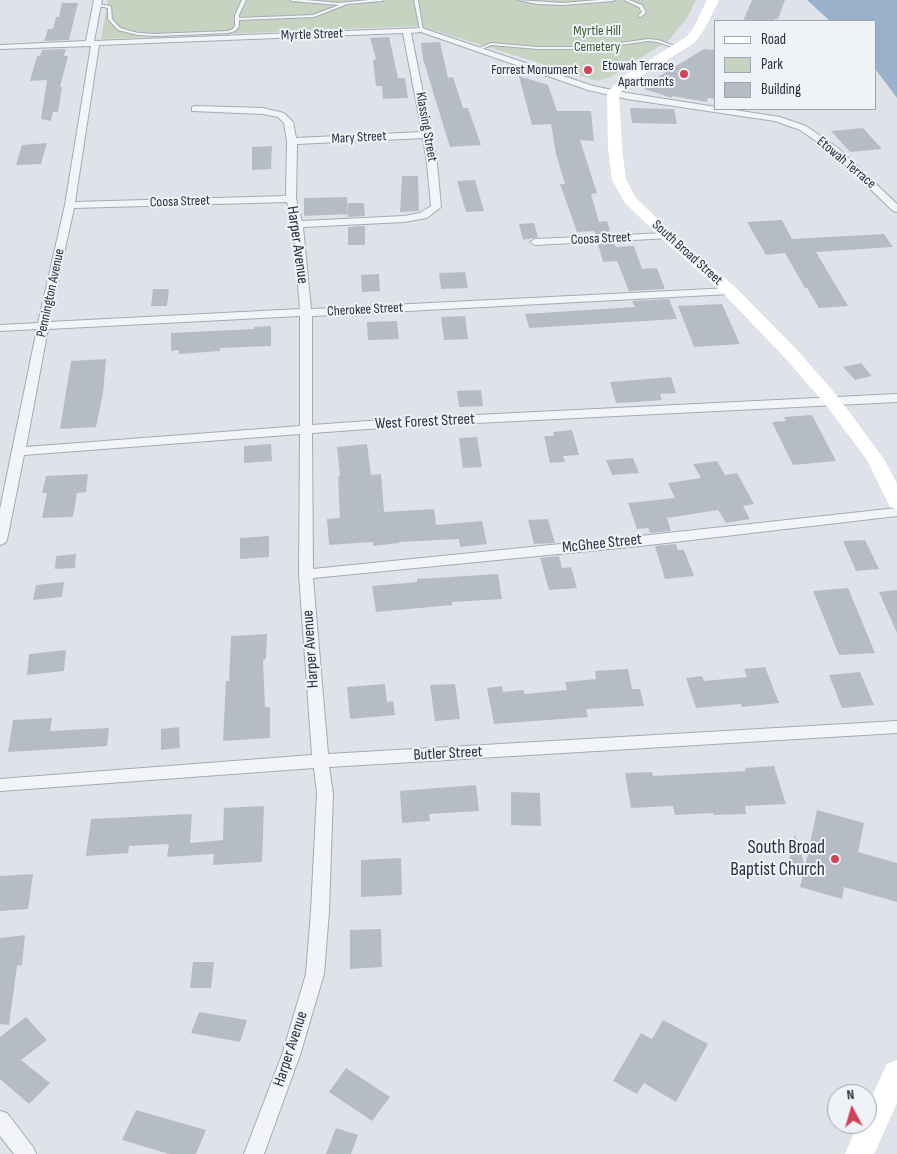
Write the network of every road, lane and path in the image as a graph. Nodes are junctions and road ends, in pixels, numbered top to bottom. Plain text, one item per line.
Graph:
1 (244, 0) edge
2 (292, 0) edge
3 (382, 0) edge
4 (416, 0) edge
5 (520, 0) edge
6 (613, 0) edge
7 (626, 0) edge
8 (713, 0) edge
9 (98, 3) edge
10 (345, 4) junction
11 (640, 16) dead end
12 (237, 19) junction
13 (422, 30) junction
14 (407, 31) junction
15 (92, 44) junction
16 (0, 47) edge
17 (679, 48) junction
18 (479, 49) junction
19 (613, 93) junction
20 (714, 107) edge
21 (195, 109) dead end
22 (731, 110) edge
23 (427, 135) junction
24 (292, 138) junction
25 (291, 199) junction
26 (70, 205) junction
27 (897, 208) edge
28 (298, 224) junction
29 (667, 236) junction
30 (535, 242) dead end
31 (730, 291) junction
32 (306, 314) junction
33 (43, 325) junction
34 (0, 328) edge
35 (897, 398) edge
36 (832, 401) junction
37 (307, 431) junction
38 (19, 451) junction
39 (897, 503) edge
40 (897, 512) edge
41 (0, 540) edge
42 (306, 574) junction
43 (897, 727) edge
44 (321, 761) junction
45 (0, 785) edge
46 (897, 1073) edge
47 (0, 1120) edge
48 (26, 1154) edge
49 (254, 1154) edge
50 (859, 1154) edge

1 - 12 lane
2 - 10 lane
3 - 10 lane
4 - 13 lane
5 - 6 lane
7 - 11 lane
8 - 17 main road
9 - 12 lane
9 - 15 street, Pennington Avenue
10 - 12 lane
13 - 14 street, Myrtle Street
13 - 18 street, Myrtle Street
14 - 15 street, Myrtle Street
14 - 23 street, Klassing Street
15 - 16 street, Myrtle Street
15 - 26 street, Pennington Avenue
17 - 18 lane
17 - 19 main road
18 - 19 street, Myrtle Street
19 - 20 street, Etowah Terrace
19 - 29 main road, South Broad Street
21 - 24 street
22 - 27 street, Etowah Terrace
23 - 24 street, Mary Street
23 - 28 street, Klassing Street
24 - 25 street, Harper Avenue
25 - 26 street, Coosa Street
25 - 28 street, Harper Avenue
26 - 33 street, Pennington Avenue
28 - 32 street, Harper Avenue
29 - 30 street, Coosa Street
29 - 31 main road, South Broad Street
31 - 32 street, Cherokee Street
31 - 36 main road, South Broad Street
32 - 33 street, Cherokee Street
32 - 37 street, Harper Avenue
33 - 34 street, Cherokee Street
33 - 38 street, Pennington Avenue
35 - 36 street, West Forest Street
36 - 37 street, West Forest Street
36 - 39 main road, South Broad Street
37 - 38 street, West Forest Street
37 - 42 street, Harper Avenue
38 - 41 street, Pennington Avenue
40 - 42 street, McGhee Street
42 - 44 street, Harper Avenue
43 - 44 street, Butler Street
44 - 45 street, Butler Street
44 - 49 street, Harper Avenue
46 - 50 main road
47 - 48 street

